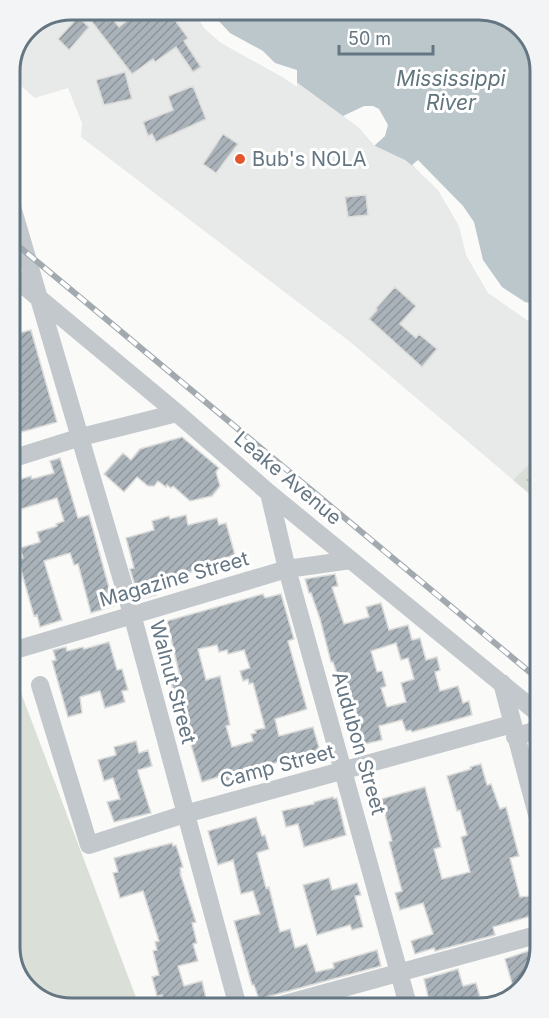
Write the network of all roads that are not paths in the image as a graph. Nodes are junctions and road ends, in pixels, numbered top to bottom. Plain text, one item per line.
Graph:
1 (20, 234) edge
2 (20, 283) edge
3 (40, 301) junction
4 (177, 413) junction
5 (81, 437) junction
6 (20, 456) edge
7 (269, 494) junction
8 (351, 560) junction
9 (287, 569) junction
10 (132, 614) junction
11 (20, 649) edge
12 (502, 683) junction
13 (40, 685) dead end
14 (530, 706) edge
15 (530, 729) edge
16 (514, 730) junction
17 (344, 771) junction
18 (530, 789) edge
19 (185, 814) junction
20 (530, 937) edge
21 (399, 972) junction
22 (236, 998) edge
23 (306, 998) edge
24 (406, 998) edge

1 - 3 street, Walnut Street
2 - 3 street, Leake Avenue
3 - 4 street, Leake Avenue
3 - 5 street, Walnut Street
4 - 5 street
4 - 7 street, Leake Avenue
5 - 6 street
5 - 10 street, Walnut Street
7 - 8 street, Leake Avenue
7 - 9 street, Audubon Street
8 - 9 street, Magazine Street
8 - 12 street, Leake Avenue
9 - 10 street, Magazine Street
9 - 17 street, Audubon Street
10 - 11 street, Magazine Street
10 - 19 street, Walnut Street
12 - 14 street, Leake Avenue
12 - 16 street
13 - 19 street, Camp Street
15 - 16 street, Camp Street
16 - 17 street, Camp Street
16 - 18 street
17 - 19 street, Camp Street
17 - 21 street, Audubon Street
19 - 22 street, Walnut Street
20 - 21 street
21 - 23 street
21 - 24 street, Audubon Street

